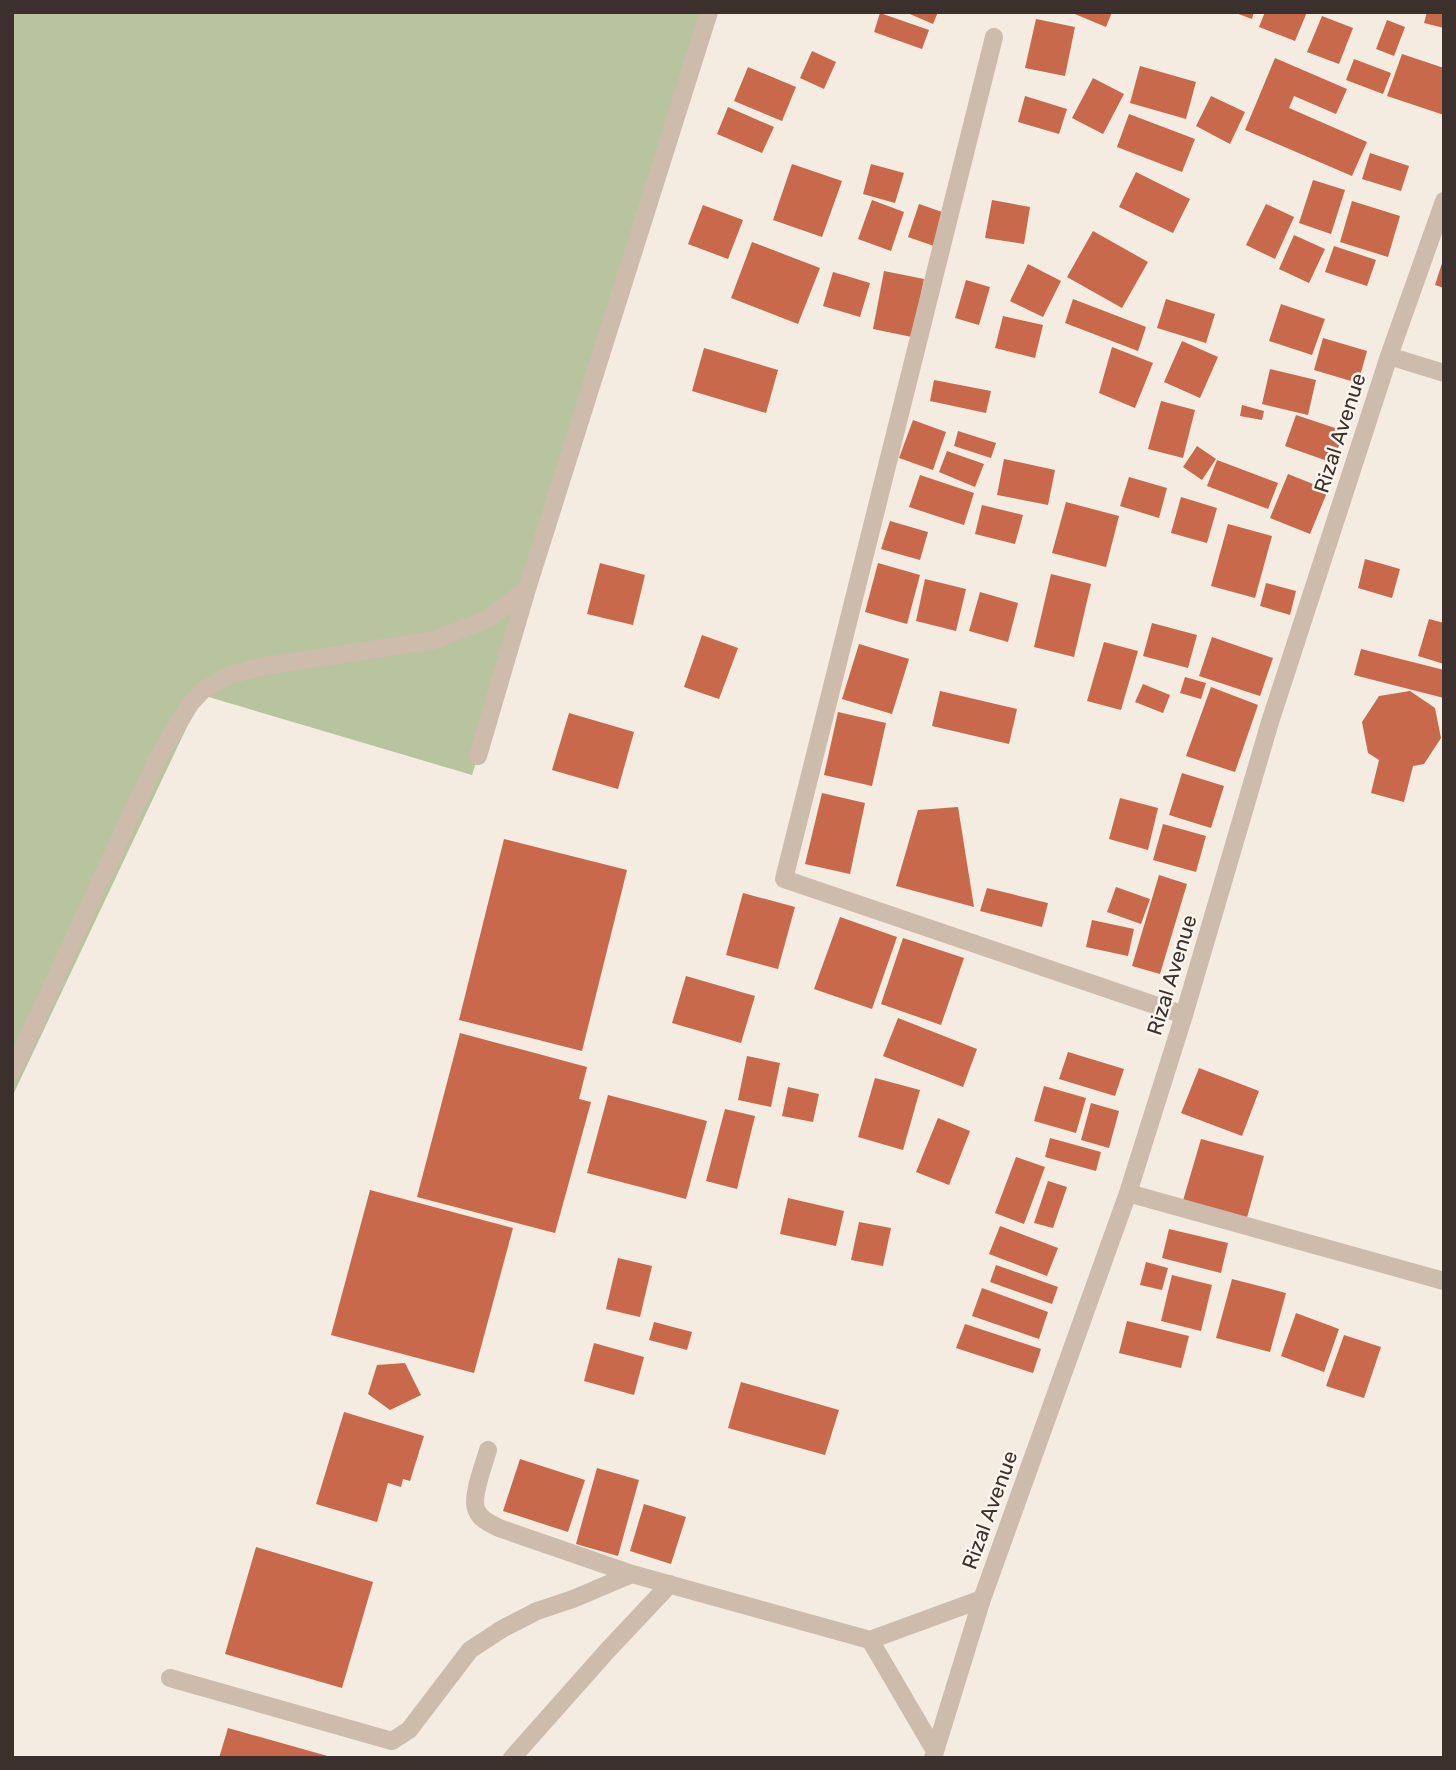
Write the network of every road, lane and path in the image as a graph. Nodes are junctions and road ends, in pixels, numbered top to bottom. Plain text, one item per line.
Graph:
1 (709, 12) edge
2 (994, 37) dead end
3 (1444, 201) edge
4 (1389, 356) junction
5 (1444, 373) edge
6 (527, 589) junction
7 (478, 756) dead end
8 (1184, 1015) junction
9 (12, 1072) edge
10 (1128, 1193) junction
11 (1444, 1281) edge
12 (488, 1450) dead end
13 (632, 1574) junction
14 (670, 1584) junction
15 (982, 1599) junction
16 (870, 1640) junction
17 (170, 1678) dead end
18 (934, 1754) edge
19 (512, 1758) edge

1 - 6 street
2 - 8 street
3 - 4 street, Rizal Avenue
4 - 5 street
4 - 8 street, Rizal Avenue
6 - 7 street
6 - 9 street
8 - 10 street, Rizal Avenue
10 - 11 street
10 - 15 street, Rizal Avenue
12 - 13 street
13 - 14 street
13 - 17 street
14 - 16 street
14 - 19 street
15 - 16 street
15 - 18 street, Rizal Avenue
16 - 18 street

